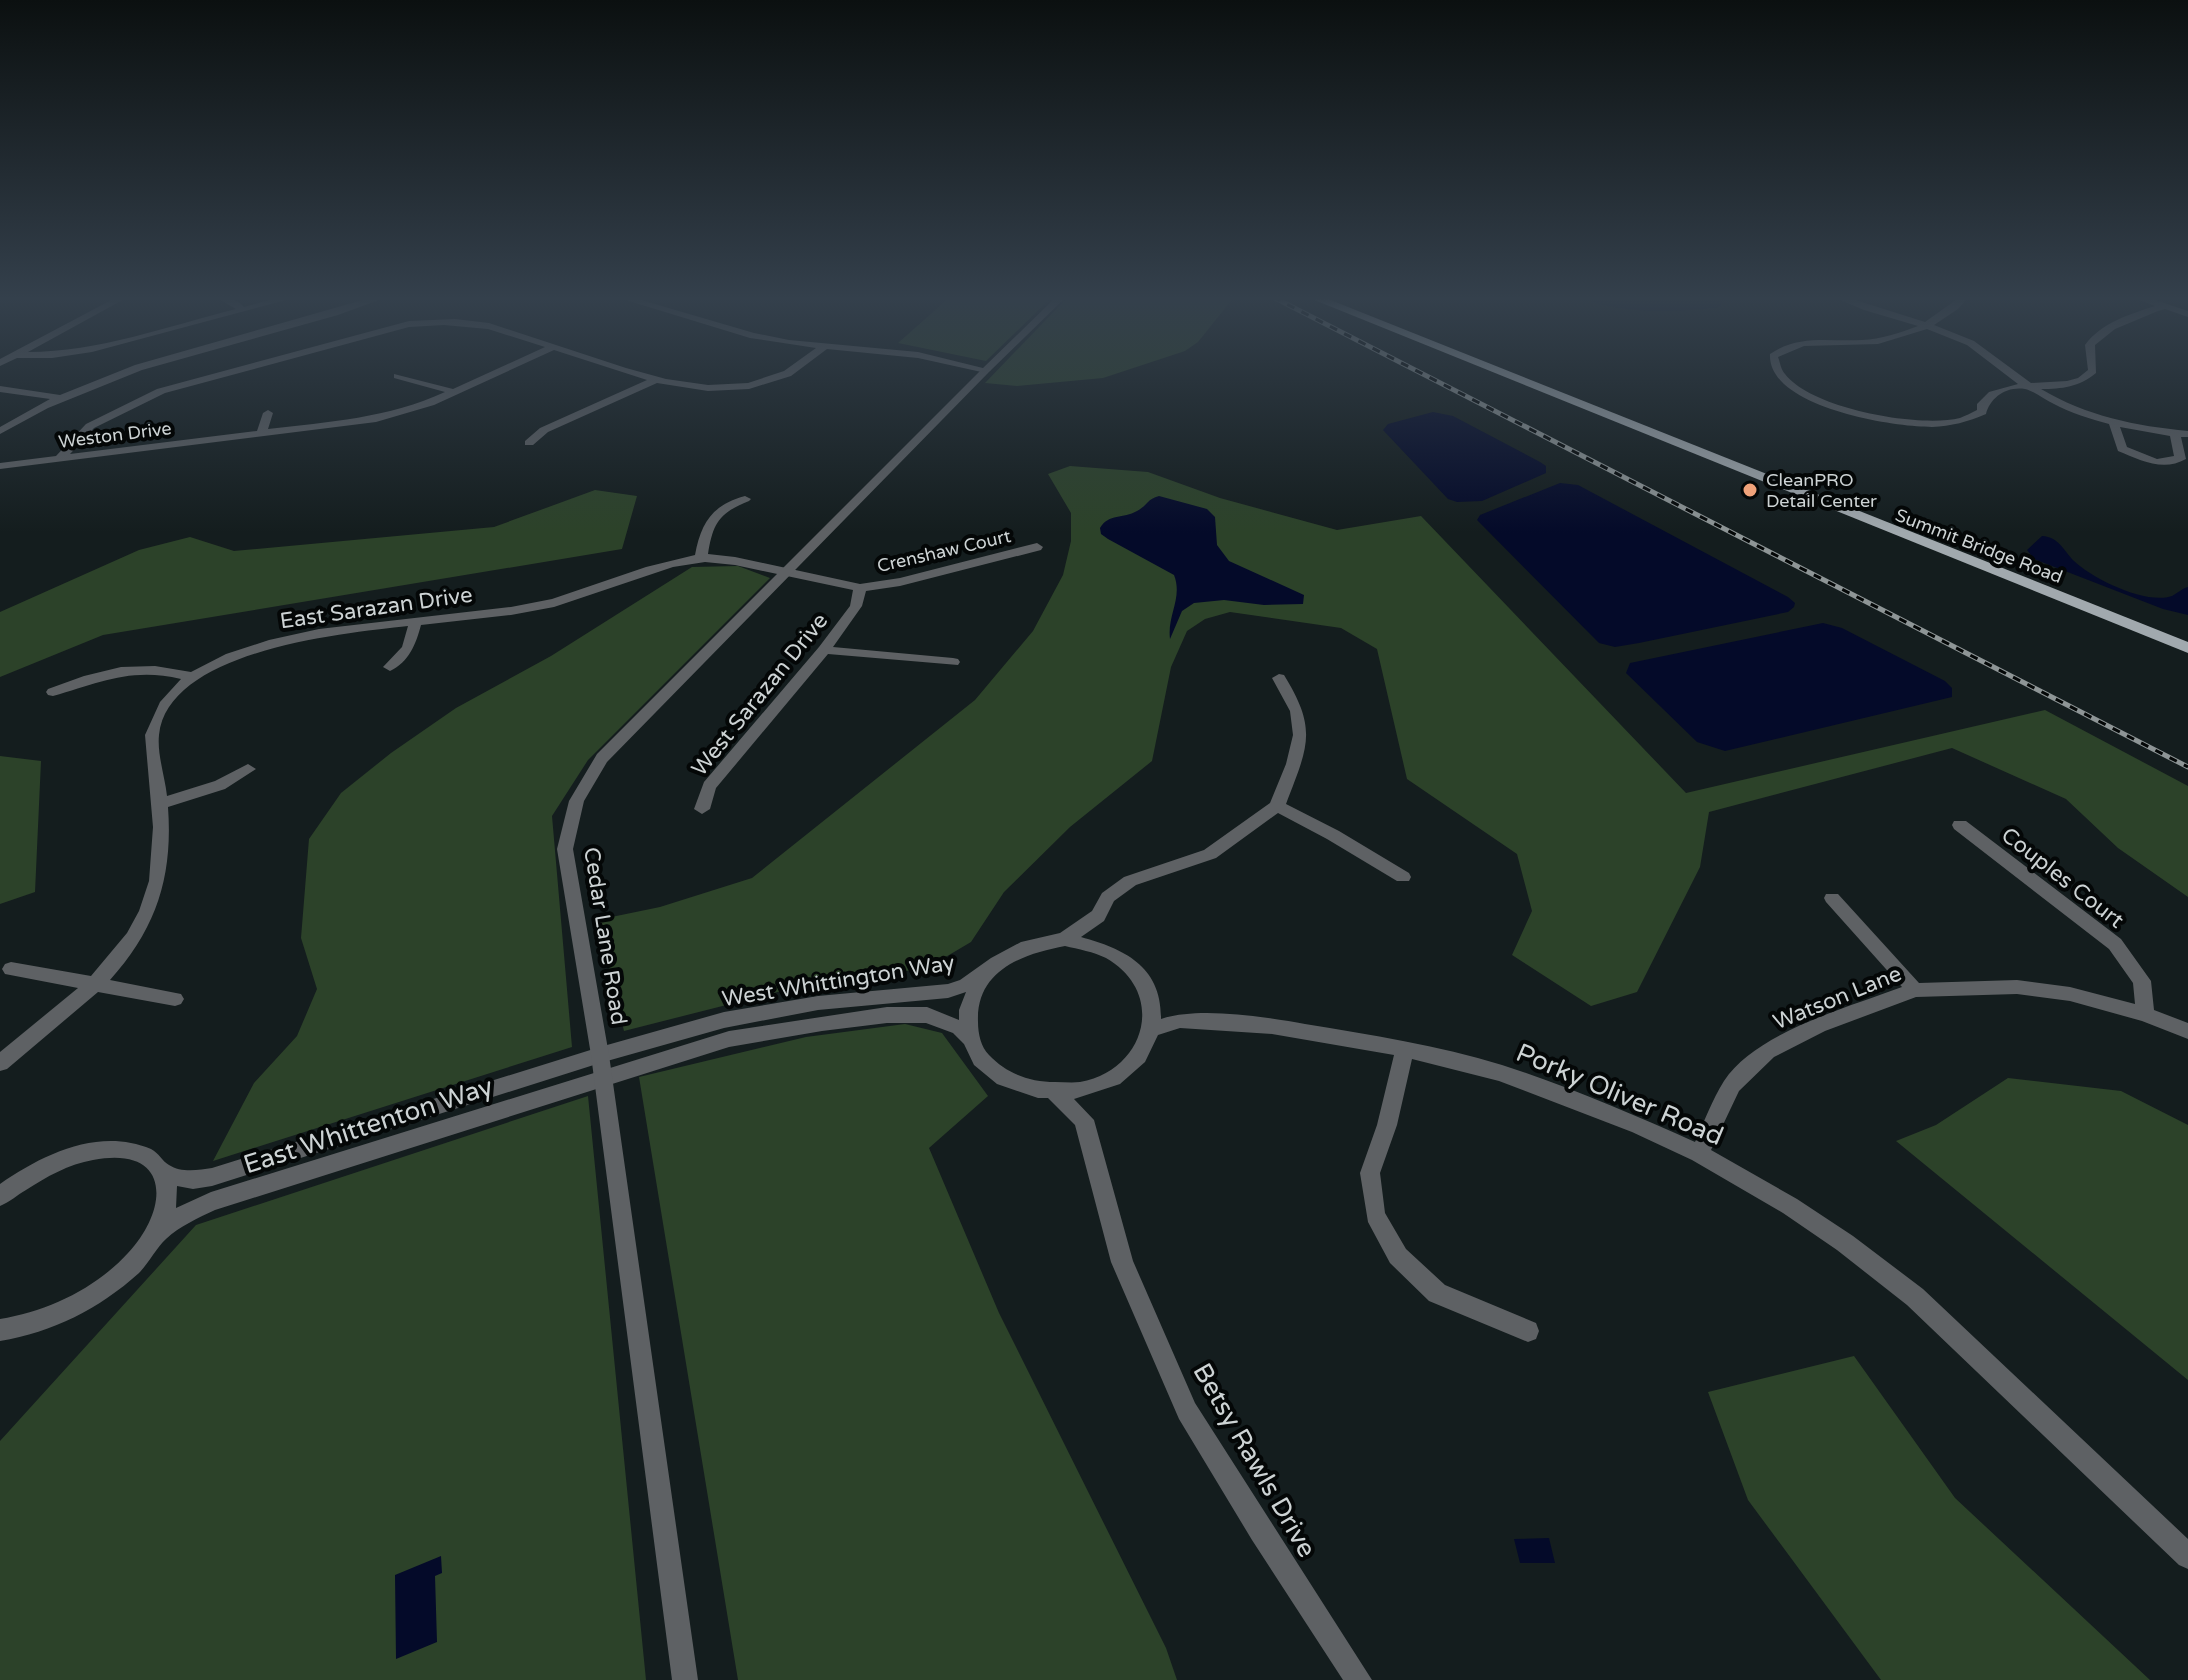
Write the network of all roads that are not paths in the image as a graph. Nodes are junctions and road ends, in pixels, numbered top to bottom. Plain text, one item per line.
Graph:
1 (118, 375) edge
2 (217, 375) edge
3 (490, 375) edge
4 (646, 375) edge
5 (782, 375) edge
6 (981, 375) edge
7 (1506, 375) edge
8 (1777, 375) edge
9 (2014, 375) edge
10 (2089, 375) edge
11 (398, 376) dead end
12 (657, 379) junction
13 (2029, 387) junction
14 (0, 389) edge
15 (454, 392) junction
16 (60, 398) junction
17 (268, 413) dead end
18 (2113, 421) junction
19 (0, 431) edge
20 (2175, 433) junction
21 (261, 434) junction
22 (2188, 434) edge
23 (529, 443) dead end
24 (60, 458) junction
25 (0, 466) edge
26 (745, 499) dead end
27 (1037, 547) dead end
28 (701, 558) junction
29 (788, 571) junction
30 (860, 588) junction
31 (415, 623) junction
32 (2188, 648) edge
33 (824, 650) junction
34 (953, 662) dead end
35 (390, 667) dead end
36 (192, 677) junction
37 (1279, 678) dead end
38 (53, 692) dead end
39 (248, 769) dead end
40 (158, 804) junction
41 (1277, 806) junction
42 (702, 809) dead end
43 (1960, 825) dead end
44 (1403, 877) dead end
45 (1832, 898) dead end
46 (1098, 916) junction
47 (1065, 939) junction
48 (1103, 946) junction
49 (11, 969) dead end
50 (987, 970) junction
51 (98, 982) junction
52 (1915, 990) junction
53 (175, 999) dead end
54 (1152, 999) junction
55 (2145, 1014) junction
56 (1180, 1020) junction
57 (1152, 1029) junction
58 (2188, 1031) edge
59 (972, 1040) junction
60 (1405, 1049) junction
61 (600, 1055) junction
62 (0, 1063) edge
63 (603, 1076) junction
64 (1096, 1086) junction
65 (1054, 1092) junction
66 (1084, 1120) junction
67 (1699, 1154) junction
68 (163, 1173) junction
69 (0, 1196) edge
70 (154, 1235) junction
71 (0, 1330) edge
72 (1528, 1331) dead end
73 (2188, 1556) edge
74 (685, 1680) edge
75 (1359, 1680) edge

1 - 16 street
2 - 24 street
3 - 15 street, Weston Drive
4 - 12 street
5 - 12 street
6 - 29 street, Cedar Lane Road
7 - 32 main road, Summit Bridge Road
8 - 13 street
9 - 13 street
10 - 13 street
11 - 15 street
12 - 23 street
13 - 18 street
14 - 16 street
15 - 21 street, Weston Drive
16 - 19 street
17 - 21 street
18 - 20 street
18 - 20 street
20 - 22 street
21 - 24 street, Weston Drive
24 - 25 street, Weston Drive
26 - 28 street
27 - 30 street, Crenshaw Court
28 - 29 street, East Sarazan Drive
28 - 31 street, East Sarazan Drive
29 - 30 street, West Sarazan Drive
29 - 61 street, Cedar Lane Road
30 - 33 street, West Sarazan Drive
31 - 35 street
31 - 36 street, East Sarazan Drive
33 - 34 street
33 - 42 street, West Sarazan Drive
36 - 38 street
36 - 40 street, East Sarazan Drive
37 - 41 street
39 - 40 street
40 - 51 street, East Sarazan Drive
41 - 44 street
41 - 46 street
43 - 55 street, Couples Court
45 - 52 street
46 - 47 street
46 - 48 street
47 - 48 street
47 - 50 street
48 - 54 street
49 - 51 street
50 - 59 street
50 - 61 street, West Whittington Way
51 - 53 street
51 - 62 street, East Sarazan Drive
52 - 55 street, Watson Lane
52 - 67 street, Watson Lane
54 - 56 street
54 - 57 street
55 - 58 street, Watson Lane
56 - 57 street, Porky Oliver Road
56 - 60 street, Porky Oliver Road
57 - 64 street
59 - 63 street, West Whittington Way
59 - 65 street
60 - 67 street, Porky Oliver Road
60 - 72 street
61 - 63 street, Cedar Lane Road
61 - 68 street, East Whittenton Way
63 - 70 street, East Whittenton Way
63 - 74 street, Cedar Lane Road
64 - 65 street
64 - 66 street
65 - 66 street
66 - 75 street, Betsy Rawls Drive
67 - 73 street, Porky Oliver Road
68 - 69 street
68 - 70 street
70 - 71 street

